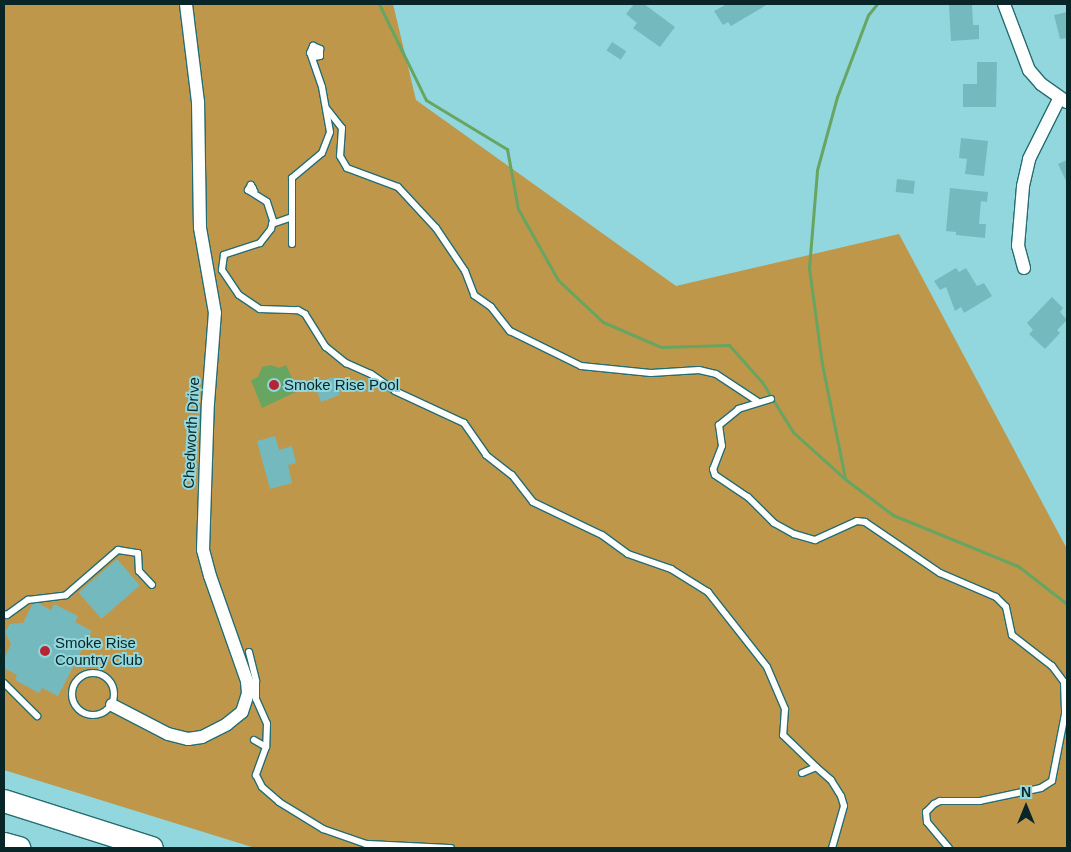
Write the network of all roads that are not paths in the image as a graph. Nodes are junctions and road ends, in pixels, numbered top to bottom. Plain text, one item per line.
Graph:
1 (186, 4) edge
2 (1004, 4) edge
3 (315, 52) dead end
4 (1063, 100) edge
5 (327, 109) junction
6 (253, 188) dead end
7 (292, 217) junction
8 (272, 224) junction
9 (292, 244) dead end
10 (1024, 268) dead end
11 (771, 398) dead end
12 (757, 401) junction
13 (152, 584) dead end
14 (4, 614) edge
15 (249, 652) dead end
16 (4, 683) edge
17 (112, 705) junction
18 (37, 716) dead end
19 (254, 740) dead end
20 (266, 747) junction
21 (816, 767) junction
22 (802, 773) dead end
23 (4, 801) edge
24 (4, 844) edge
25 (19, 848) edge
26 (152, 848) edge
27 (451, 848) edge
28 (832, 848) edge
29 (949, 848) edge

1 - 17 street, Chedworth Drive
2 - 4 street
3 - 5 lane
4 - 10 street
5 - 7 lane
5 - 12 lane
6 - 8 lane
7 - 8 lane
7 - 9 lane
8 - 21 lane
11 - 12 lane
12 - 29 lane
13 - 14 lane
15 - 20 lane
16 - 18 lane
17 - 17 lane
19 - 20 lane
20 - 27 lane
21 - 22 lane
21 - 28 lane
23 - 26 highway
24 - 25 highway

